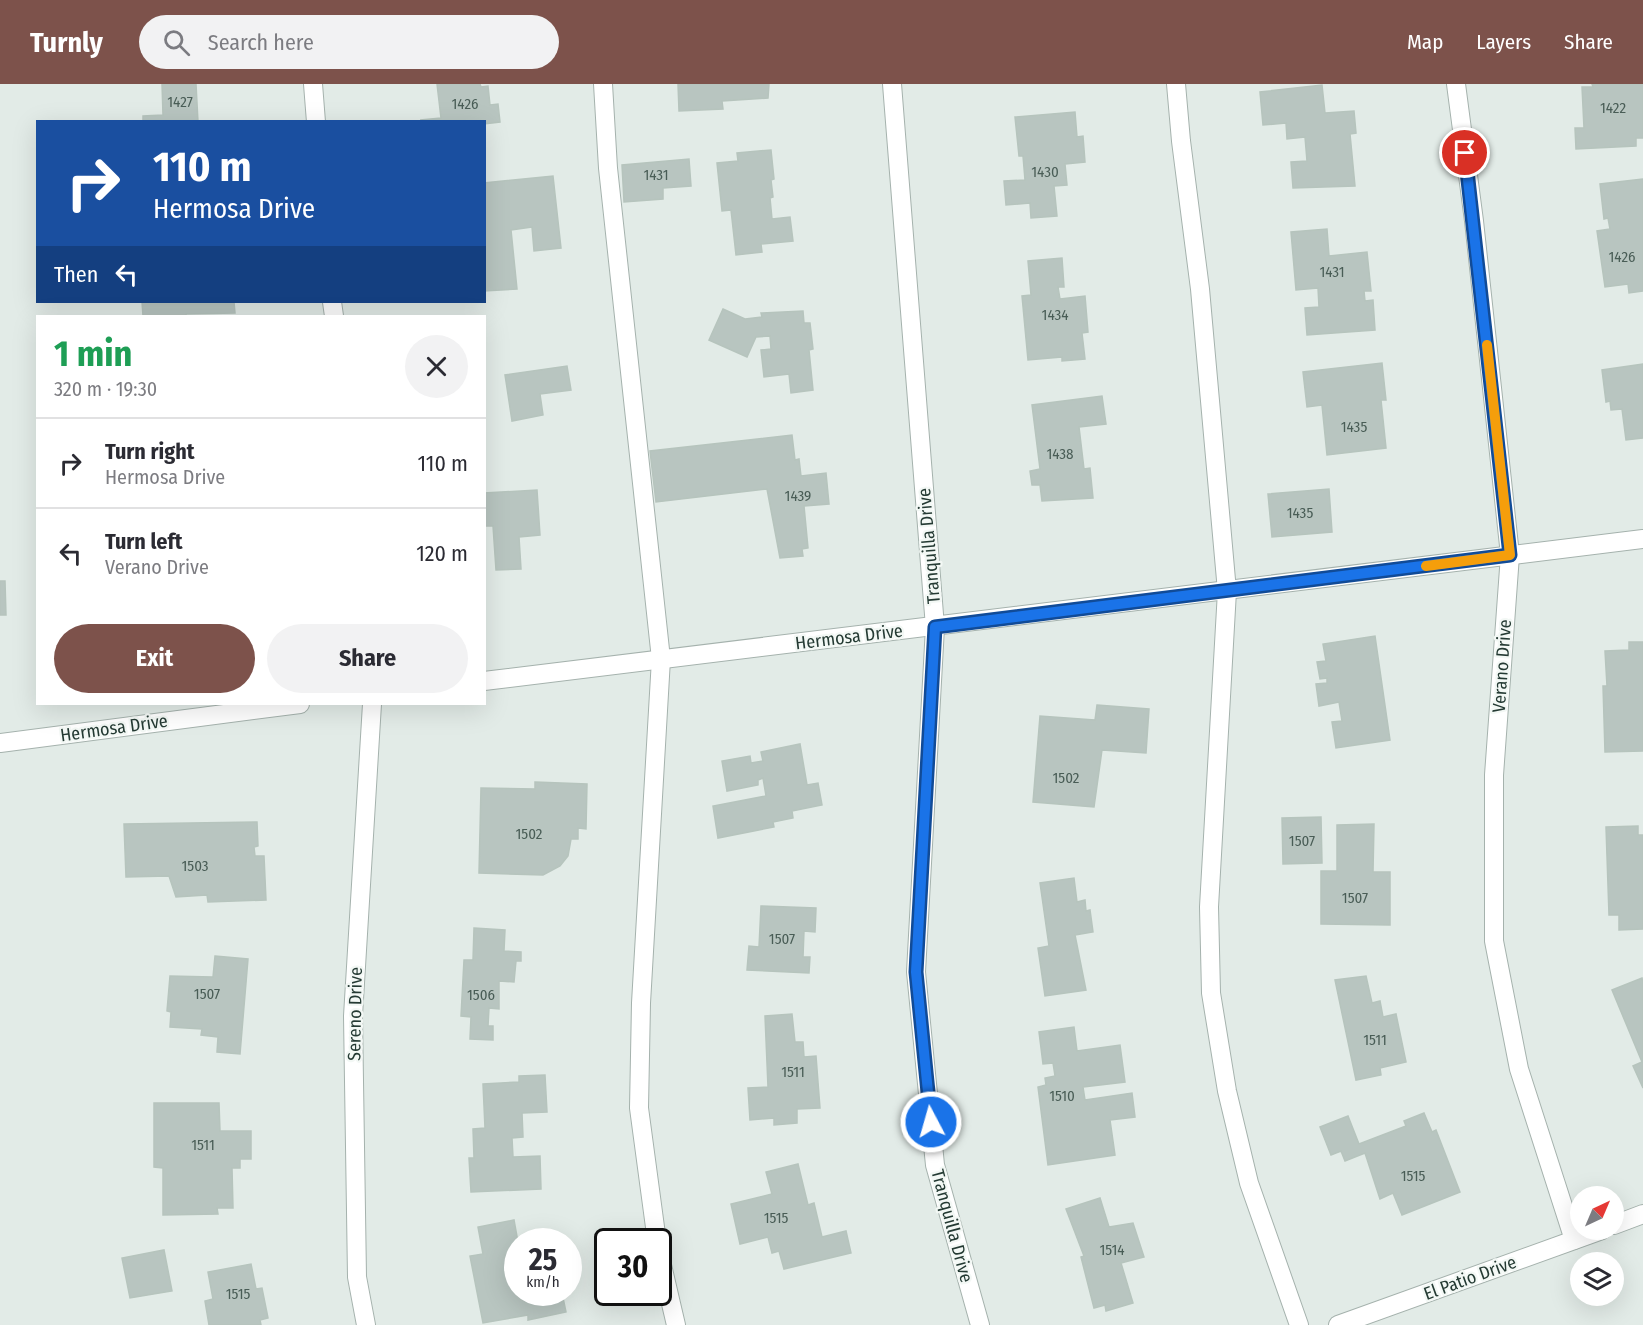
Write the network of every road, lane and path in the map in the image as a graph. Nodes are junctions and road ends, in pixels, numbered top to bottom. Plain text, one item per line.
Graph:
1 (313, 84) edge
2 (603, 84) edge
3 (892, 84) edge
4 (1176, 84) edge
5 (1456, 84) edge
6 (316, 120) edge
7 (1643, 539) edge
8 (1510, 555) junction
9 (1227, 591) junction
10 (935, 627) junction
11 (661, 659) junction
12 (486, 681) edge
13 (292, 705) edge
14 (372, 705) edge
15 (0, 743) edge
16 (1643, 1214) edge
17 (1624, 1221) edge
18 (655, 1228) edge
19 (1570, 1228) edge
20 (1574, 1240) edge
21 (672, 1306) edge
22 (366, 1325) edge
23 (676, 1325) edge
24 (980, 1325) edge
25 (1299, 1325) edge
26 (1338, 1325) edge

1 - 6 street
2 - 11 street
3 - 10 street, Tranquilla Drive
4 - 9 street
5 - 8 street, Verano Drive
7 - 8 street, Hermosa Drive
8 - 9 street, Hermosa Drive
8 - 19 street, Verano Drive
9 - 10 street, Hermosa Drive
9 - 25 street
10 - 11 street, Hermosa Drive
10 - 24 street, Tranquilla Drive
11 - 12 street, Hermosa Drive
11 - 18 street
13 - 15 street, Hermosa Drive
14 - 22 street, Sereno Drive
16 - 17 street
20 - 26 street, El Patio Drive
21 - 23 street

